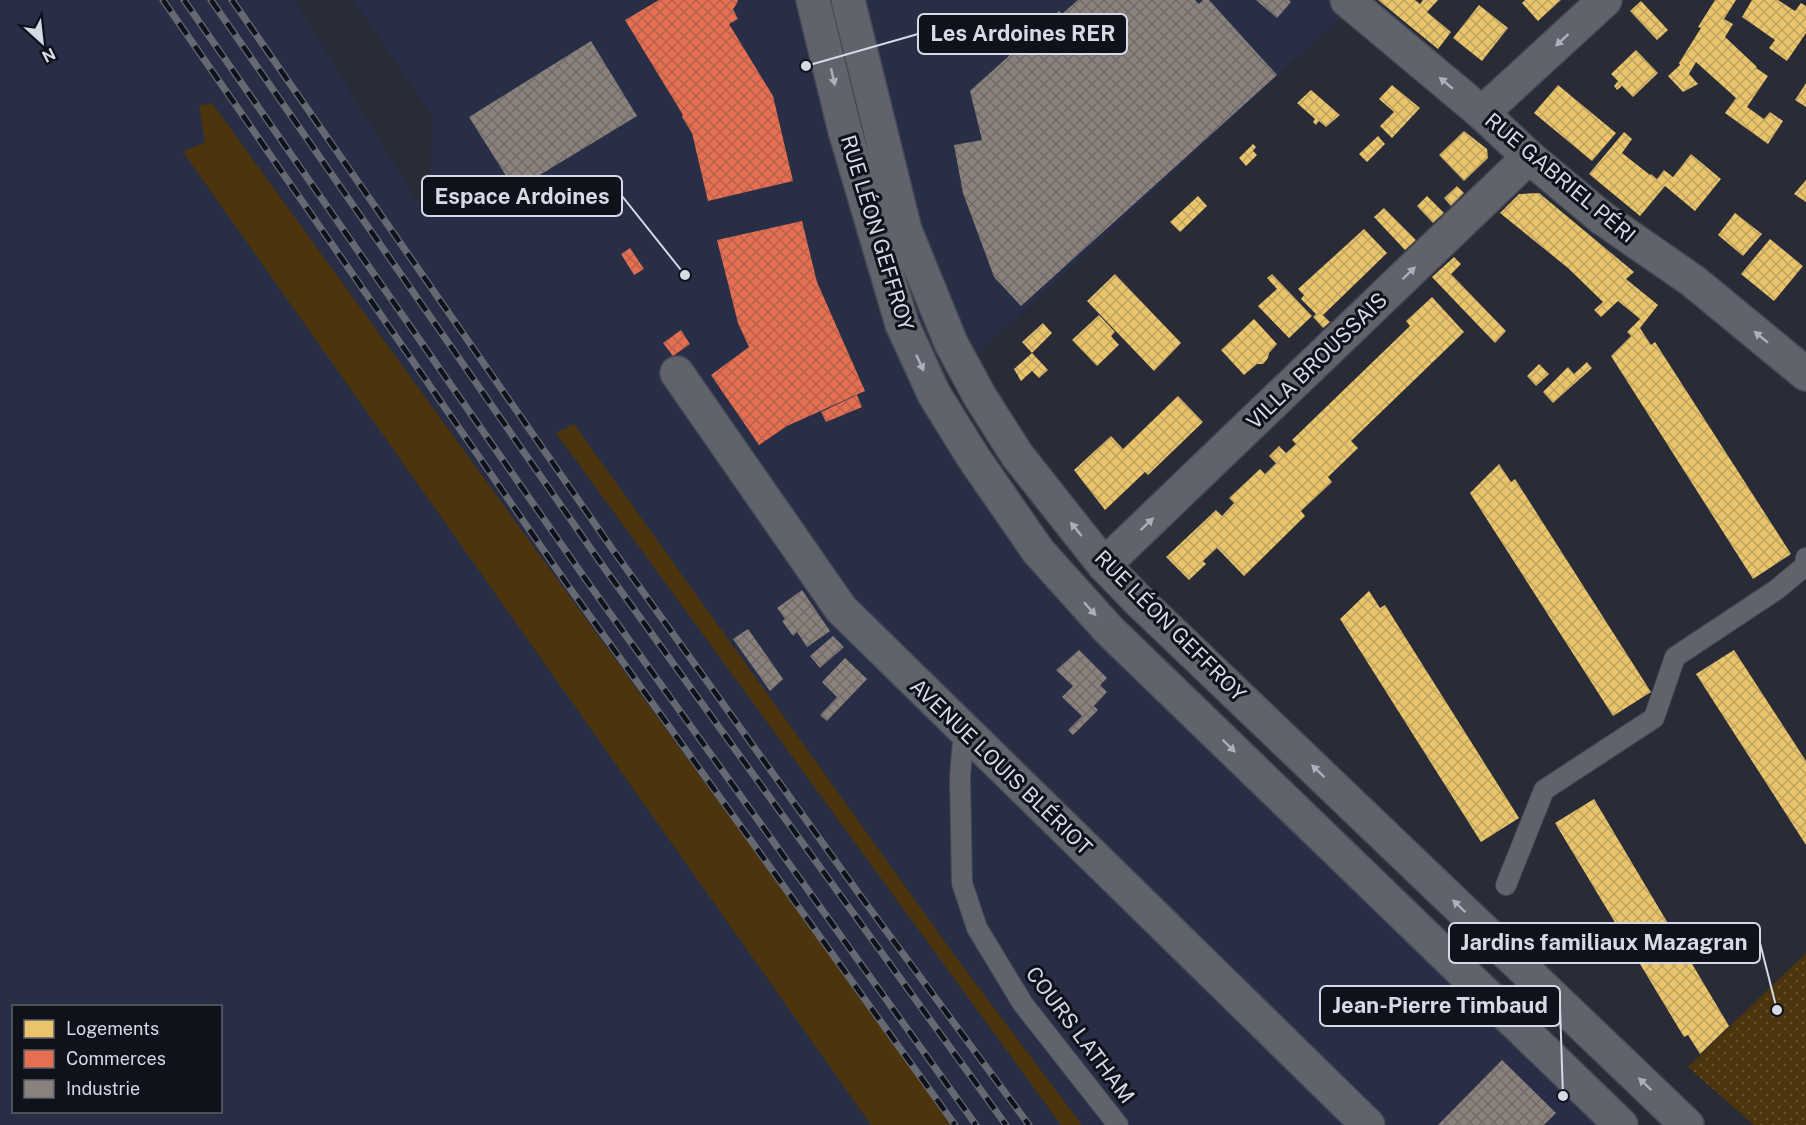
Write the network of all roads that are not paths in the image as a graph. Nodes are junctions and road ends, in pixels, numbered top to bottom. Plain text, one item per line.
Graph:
1 (813, 0) edge
2 (848, 0) edge
3 (1347, 0) edge
4 (1605, 0) edge
5 (1482, 113) junction
6 (1529, 157) junction
7 (677, 373) dead end
8 (1806, 374) edge
9 (1806, 558) edge
10 (1104, 565) junction
11 (964, 731) junction
12 (1506, 885) dead end
13 (1118, 1125) edge
14 (1368, 1125) edge
15 (1621, 1125) edge
16 (1687, 1125) edge

1 -> 15 street, RUE LÉON GEFFROY
10 -> 2 street, RUE LÉON GEFFROY
5 -> 3 street, RUE GABRIEL PÉRI
4 -> 5 street
5 - 6 street, RUE GABRIEL PÉRI
8 -> 6 street, RUE GABRIEL PÉRI
10 -> 6 street, VILLA BROUSSAIS
7 - 11 street, AVENUE LOUIS BLÉRIOT
9 - 12 lane
16 -> 10 street, RUE LÉON GEFFROY
11 - 13 lane, COURS LATHAM
11 - 14 street, AVENUE LOUIS BLÉRIOT

